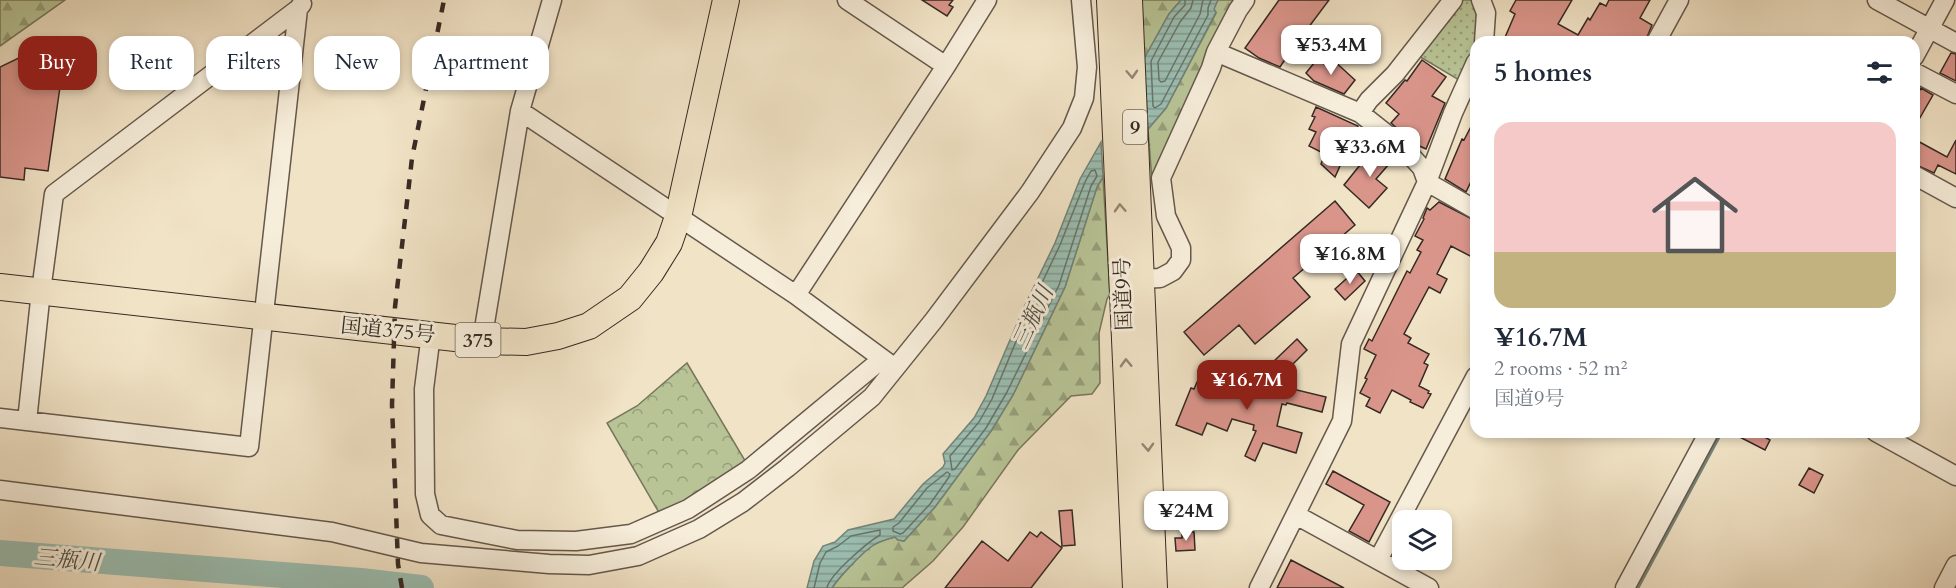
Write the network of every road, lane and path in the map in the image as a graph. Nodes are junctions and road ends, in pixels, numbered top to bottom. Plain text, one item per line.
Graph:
1 (552, 0) edge
2 (726, 0) edge
3 (847, 0) edge
4 (987, 0) edge
5 (1081, 0) edge
6 (1245, 0) edge
7 (1453, 0) edge
8 (1481, 0) edge
9 (1679, 0) edge
10 (1876, 0) edge
11 (1945, 0) edge
12 (301, 5) edge
13 (1123, 5) edge
14 (1929, 29) junction
15 (1484, 36) edge
16 (1659, 36) edge
17 (1956, 44) edge
18 (1920, 46) edge
19 (1216, 52) junction
20 (946, 66) junction
21 (1470, 75) edge
22 (1920, 75) edge
23 (1956, 94) edge
24 (520, 111) junction
25 (1360, 113) junction
26 (1920, 178) edge
27 (1426, 182) junction
28 (1956, 198) edge
29 (1470, 207) edge
30 (678, 217) junction
31 (1132, 272) junction
32 (0, 287) edge
33 (41, 291) junction
34 (796, 295) junction
35 (263, 316) junction
36 (431, 334) junction
37 (482, 341) junction
38 (889, 363) junction
39 (1470, 387) edge
40 (1136, 396) junction
41 (0, 418) edge
42 (27, 421) junction
43 (1706, 438) edge
44 (1887, 438) edge
45 (1956, 476) edge
46 (0, 490) edge
47 (1296, 515) junction
48 (1378, 560) junction
49 (1956, 565) edge
50 (1136, 588) edge
51 (1154, 588) edge
52 (1259, 588) edge
53 (1430, 588) edge
54 (1625, 588) edge
55 (1944, 588) edge

1 - 24 street
2 - 30 highway, 国道375号 / 375
3 - 20 street
4 - 20 street
5 - 38 street
6 - 19 street
7 - 25 street
8 - 15 street
9 - 16 street
10 - 14 street
11 - 14 street
12 - 33 street
12 - 35 street
31 -> 13 highway, 国道9号 / 9
13 -> 31 highway, 国道9号 / 9
14 - 17 street
14 - 18 street
19 - 25 street
19 - 31 street
20 - 34 street
21 - 27 street
22 - 23 street
24 - 30 street
24 - 37 street
25 - 27 street
26 - 28 street
27 - 29 street
27 - 47 street
30 - 34 street
30 - 37 highway, 国道375号 / 375
31 - 40 highway, 国道9号 / 9
32 - 33 highway, 国道375号 / 375
33 - 35 highway, 国道375号 / 375
33 - 42 street
34 - 38 street
35 - 36 highway, 国道375号 / 375
35 - 42 street
36 - 37 highway, 国道375号 / 375
36 - 38 street
38 - 46 street
39 - 48 street
40 - 50 highway, 国道9号 / 9
40 -> 51 highway, 国道9号 / 9
41 - 42 street
43 - 54 street
44 - 45 street
47 - 48 street
47 - 52 street
48 - 53 street
49 - 55 street

